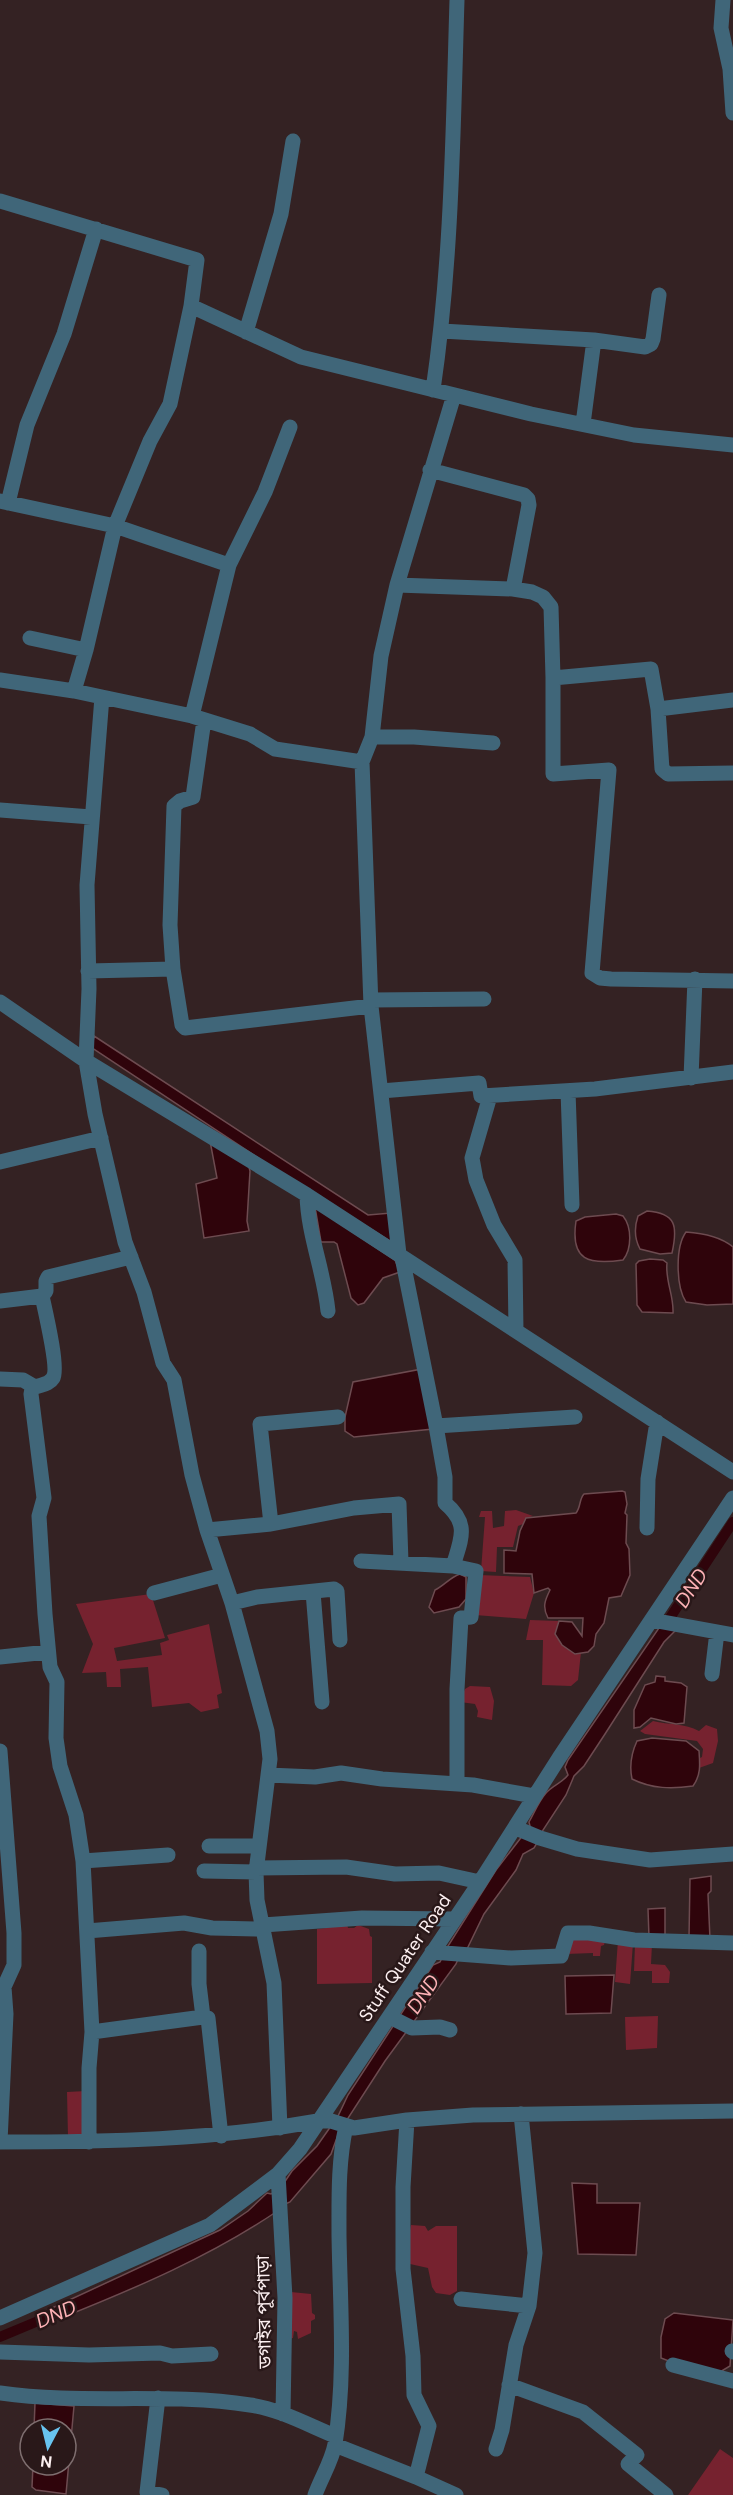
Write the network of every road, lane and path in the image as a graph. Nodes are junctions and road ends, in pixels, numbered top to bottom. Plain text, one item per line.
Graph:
1 (457, 0) edge
2 (723, 0) edge
3 (733, 113) edge
4 (293, 141) dead end
5 (0, 201) edge
6 (96, 230) junction
7 (659, 295) dead end
8 (191, 306) junction
9 (442, 331) junction
10 (246, 332) junction
11 (594, 340) junction
12 (433, 390) junction
13 (454, 395) junction
14 (583, 424) junction
15 (290, 427) dead end
16 (733, 445) edge
17 (430, 470) junction
18 (4, 502) edge
19 (115, 526) junction
20 (230, 565) junction
21 (397, 585) junction
22 (513, 589) junction
23 (30, 638) dead end
24 (86, 650) junction
25 (553, 678) junction
26 (0, 680) edge
27 (74, 691) junction
28 (102, 697) junction
29 (733, 700) edge
30 (658, 709) junction
31 (198, 718) junction
32 (372, 737) junction
33 (493, 743) dead end
34 (362, 762) junction
35 (733, 773) edge
36 (0, 810) edge
37 (91, 816) junction
38 (173, 969) junction
39 (88, 971) junction
40 (695, 979) junction
41 (733, 981) edge
42 (483, 999) dead end
43 (0, 1002) edge
44 (371, 1003) junction
45 (86, 1061) junction
46 (733, 1072) edge
47 (691, 1078) junction
48 (381, 1091) junction
49 (568, 1091) junction
50 (490, 1096) junction
51 (101, 1138) junction
52 (0, 1162) edge
53 (307, 1195) junction
54 (572, 1206) dead end
55 (401, 1256) junction
56 (131, 1257) junction
57 (42, 1296) junction
58 (0, 1301) edge
59 (328, 1311) dead end
60 (516, 1330) junction
61 (0, 1379) edge
62 (35, 1387) junction
63 (338, 1416) dead end
64 (575, 1417) dead end
65 (657, 1422) junction
66 (436, 1426) junction
67 (733, 1472) edge
68 (733, 1498) edge
69 (271, 1524) junction
70 (647, 1528) dead end
71 (207, 1530) junction
72 (361, 1561) dead end
73 (401, 1562) junction
74 (453, 1566) junction
75 (222, 1575) junction
76 (313, 1592) junction
77 (154, 1593) dead end
78 (232, 1603) junction
79 (657, 1621) junction
80 (717, 1632) junction
81 (733, 1635) edge
82 (340, 1640) dead end
83 (48, 1652) junction
84 (0, 1657) edge
85 (712, 1674) dead end
86 (321, 1702) dead end
87 (0, 1751) edge
88 (268, 1775) junction
89 (457, 1783) junction
90 (534, 1796) junction
91 (3, 1823) edge
92 (520, 1830) junction
93 (209, 1846) dead end
94 (259, 1846) junction
95 (733, 1854) edge
96 (168, 1855) dead end
97 (83, 1861) junction
98 (256, 1870) junction
99 (204, 1871) dead end
100 (480, 1882) junction
101 (454, 1919) junction
102 (262, 1925) junction
103 (87, 1931) junction
104 (733, 1943) edge
105 (200, 1951) dead end
106 (438, 1953) junction
107 (2, 1986) edge
108 (203, 2017) junction
109 (392, 2018) junction
110 (450, 2030) dead end
111 (92, 2032) junction
112 (2, 2055) edge
113 (733, 2111) edge
114 (520, 2114) junction
115 (407, 2120) junction
116 (337, 2124) junction
117 (280, 2128) junction
118 (221, 2136) junction
119 (0, 2142) edge
120 (89, 2142) junction
121 (278, 2179) junction
122 (461, 2298) dead end
123 (529, 2306) junction
124 (0, 2318) edge
125 (0, 2352) edge
126 (211, 2354) dead end
127 (674, 2365) dead end
128 (733, 2381) edge
129 (509, 2385) junction
130 (0, 2392) edge
131 (158, 2398) junction
132 (283, 2414) junction
133 (335, 2441) junction
134 (496, 2450) dead end
135 (416, 2476) junction
136 (162, 2495) edge
137 (315, 2495) edge
138 (456, 2495) edge
139 (666, 2495) edge

1 - 9 street
2 - 3 street
4 - 10 street
5 - 6 street
6 - 8 street
6 - 18 street
7 - 11 street
8 - 10 street
8 - 19 street
9 - 11 street
9 - 12 street
10 - 12 street
11 - 14 street
12 - 13 street
13 - 14 street
13 - 17 street
14 - 16 street
15 - 20 street
17 - 21 street
17 - 22 street
18 - 19 street
19 - 20 street
19 - 24 street
20 - 31 street
21 - 22 street
21 - 32 street
22 - 25 street
23 - 24 street
24 - 27 street
25 - 30 street
25 - 40 street
26 - 27 street
27 - 28 street
28 - 31 street
28 - 37 street
29 - 30 street
30 - 35 street
31 - 34 street
31 - 38 street
32 - 33 street
32 - 34 street
34 - 44 street
36 - 37 street
37 - 39 street
38 - 39 street
38 - 44 street
39 - 45 street
40 - 41 street
40 - 47 street
42 - 44 street
43 - 45 street
44 - 48 street
45 - 51 street
45 - 53 street
46 - 47 street
47 - 49 street
48 - 50 street
48 - 55 street
49 - 50 street
49 - 54 street
50 - 60 street
51 - 52 street
51 - 56 street
53 - 55 street
53 - 59 street
55 - 60 street
55 - 66 street
56 - 57 street
56 - 71 street
57 - 58 street
57 - 62 street
60 - 65 street
61 - 62 street
62 - 83 street
63 - 69 street
64 - 66 street
65 - 67 street
65 - 70 street
66 - 74 street
68 - 79 street, Stuff Quater Road
69 - 71 street
69 - 73 street
71 - 75 street
72 - 73 street
73 - 74 street
74 - 89 street
75 - 77 street
75 - 78 street
76 - 78 street
76 - 82 street
76 - 86 street
78 - 88 street
79 - 80 street
79 - 90 street, Stuff Quater Road
80 - 81 street
80 - 85 street
83 - 84 street
83 - 97 street
87 - 91 street
88 - 89 street
88 - 94 street
89 - 90 street
90 - 92 street, Stuff Quater Road
91 - 107 street
92 - 95 street
92 - 100 street, Stuff Quater Road
93 - 94 street
94 - 98 street
96 - 97 street
97 - 103 street
98 - 99 street
98 - 100 street
98 - 102 street
100 - 101 street, Stuff Quater Road
101 - 102 street
101 - 106 street, Stuff Quater Road
102 - 103 street
102 - 117 street
103 - 111 street
104 - 106 street
105 - 108 street
106 - 109 street, Stuff Quater Road
107 - 112 street
108 - 111 street
108 - 118 street
109 - 110 street
109 - 116 street, Stuff Quater Road
111 - 120 street
112 - 119 street
113 - 114 street
114 - 115 street
114 - 123 street
115 - 116 street
115 - 135 street
116 - 117 street
116 - 121 street, Stuff Quater Road
116 - 133 street
117 - 118 street
118 - 120 street
119 - 120 street
121 - 124 street, Stuff Quater Road
121 - 132 street, ডগাইর পূর্বপাড়া
122 - 123 street
123 - 129 street
125 - 126 street
127 - 128 street
129 - 134 street
129 - 139 street
130 - 131 street
131 - 132 street
131 - 136 street
132 - 133 street
133 - 135 street
133 - 137 street
135 - 138 street

